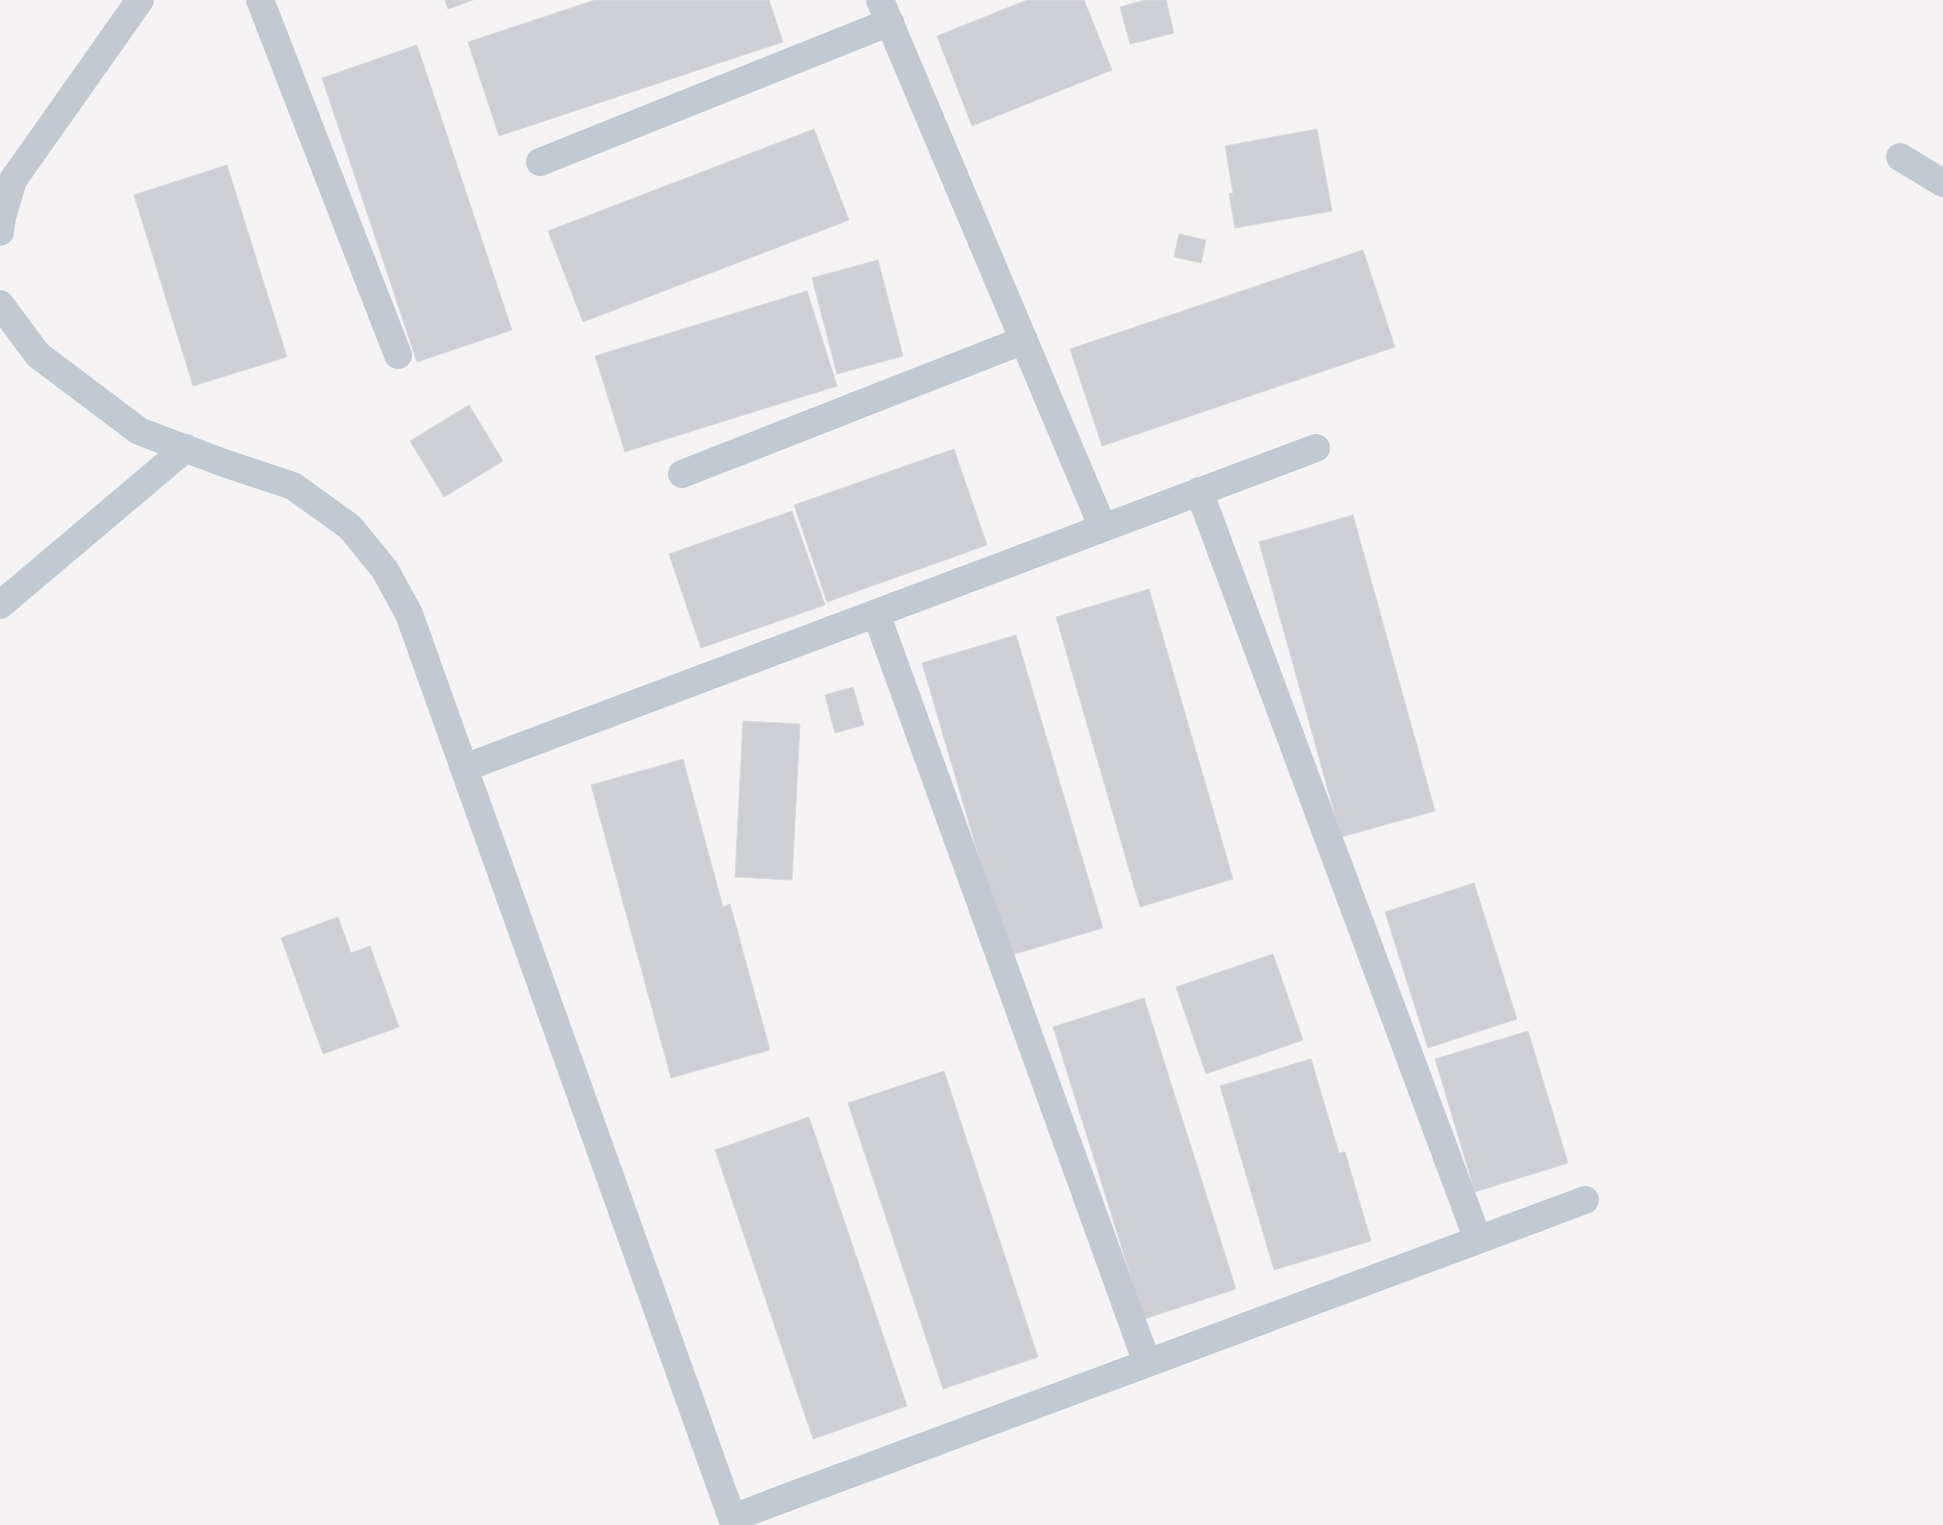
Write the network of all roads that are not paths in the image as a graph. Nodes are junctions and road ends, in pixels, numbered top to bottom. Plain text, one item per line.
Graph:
1 (140, 0) edge
2 (260, 0) edge
3 (885, 11) edge
4 (1900, 157) dead end
5 (540, 162) dead end
6 (1943, 183) edge
7 (0, 232) edge
8 (0, 304) edge
9 (1024, 340) junction
10 (398, 355) dead end
11 (186, 448) junction
12 (1316, 448) dead end
13 (682, 474) dead end
14 (1199, 491) junction
15 (1103, 528) junction
16 (0, 605) edge
17 (876, 613) junction
18 (464, 768) junction
19 (1585, 1200) dead end
20 (1478, 1240) junction
21 (1147, 1363) junction
22 (733, 1522) edge

1 - 7 street
2 - 10 street
3 - 5 street
3 - 9 street
4 - 6 street
8 - 11 street
9 - 13 street
9 - 15 street
11 - 16 street
11 - 18 street
12 - 14 street
14 - 15 street
14 - 20 street
15 - 17 street
17 - 18 street
17 - 21 street
18 - 22 street
19 - 20 street
20 - 21 street
21 - 22 street

